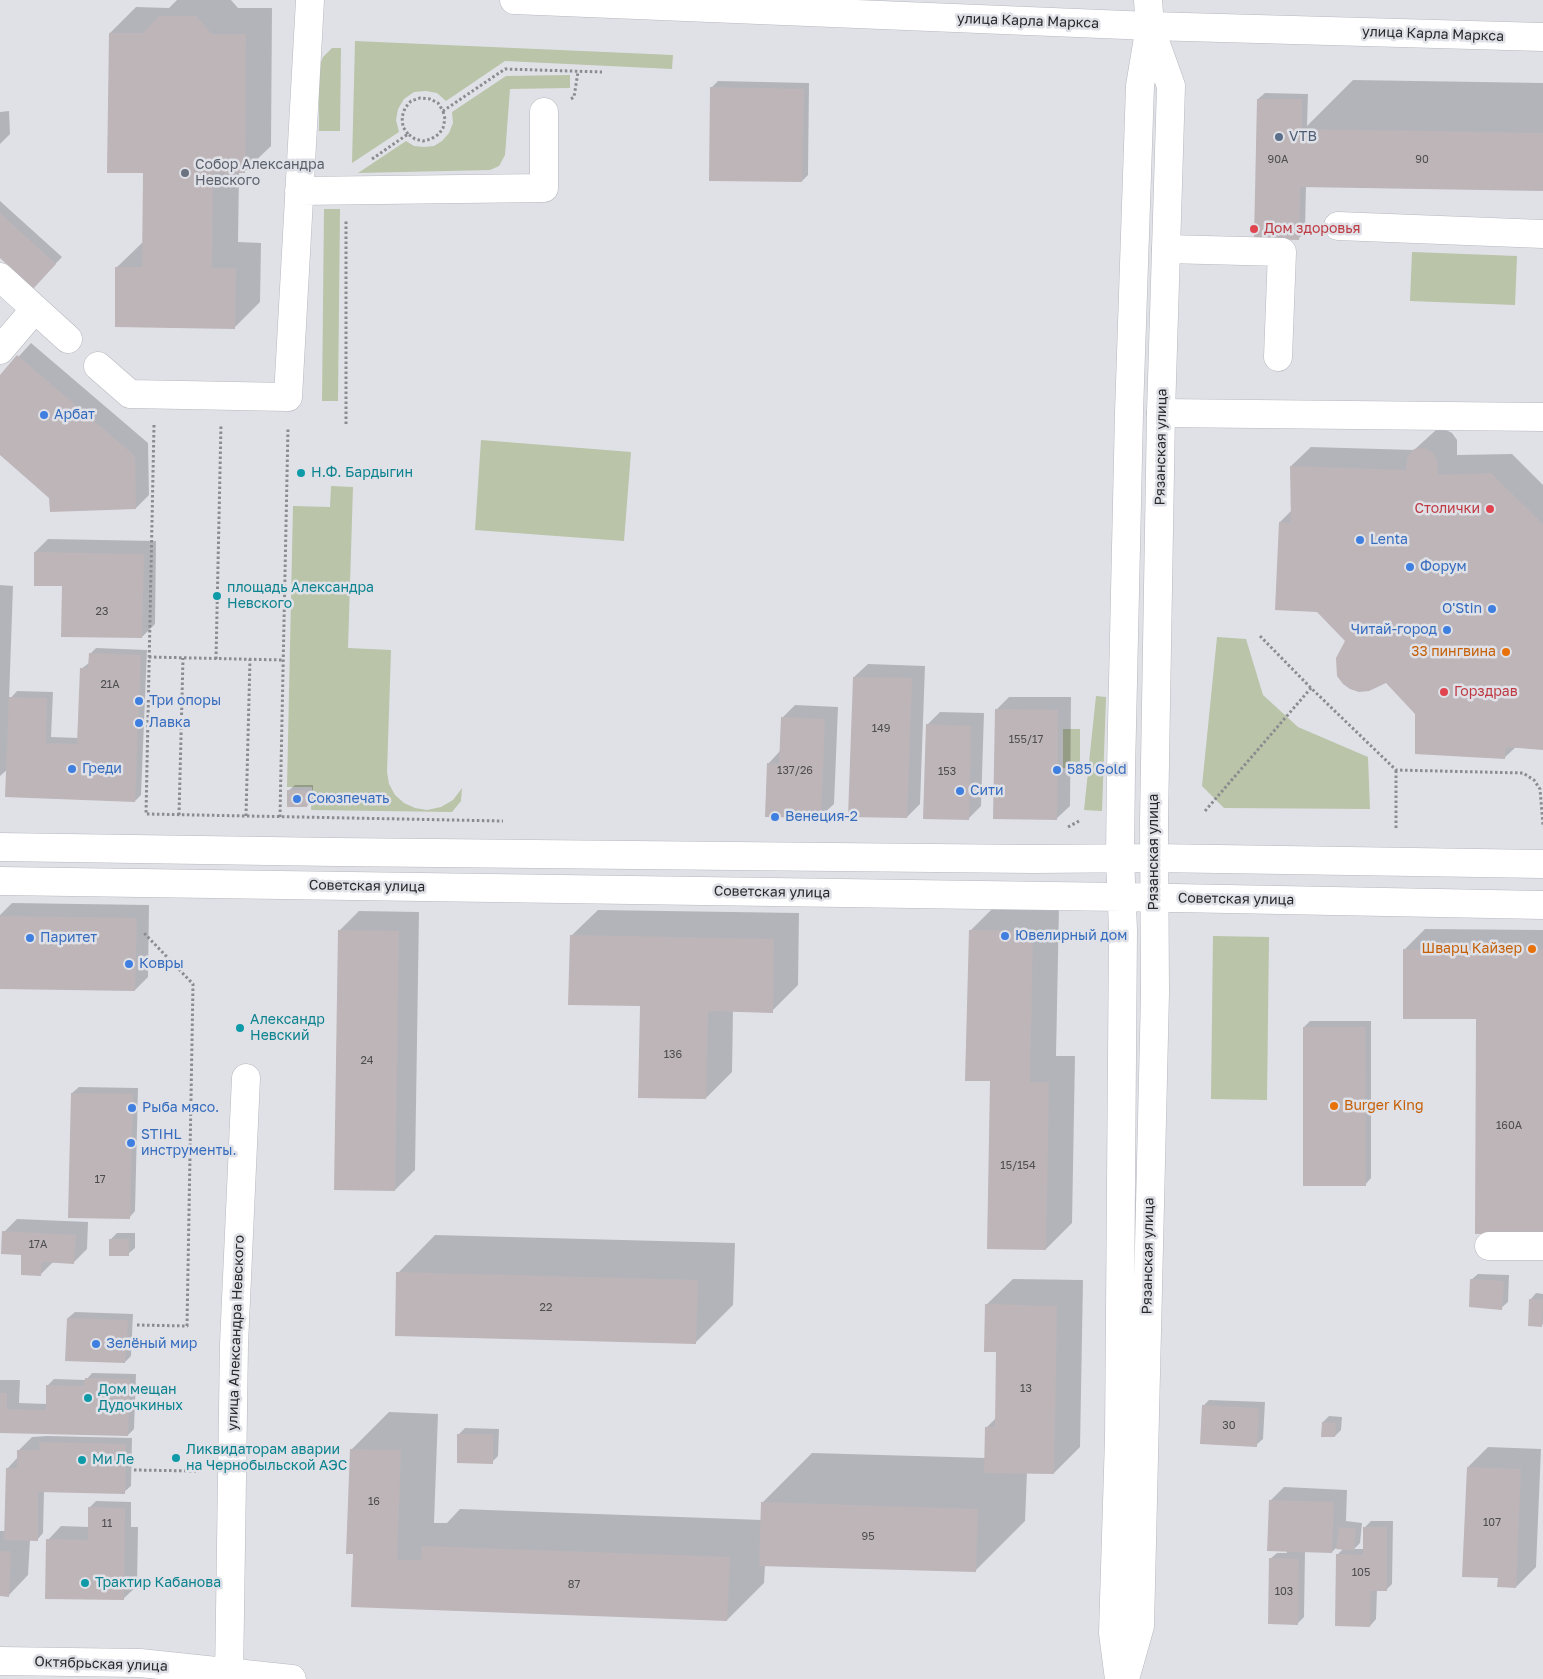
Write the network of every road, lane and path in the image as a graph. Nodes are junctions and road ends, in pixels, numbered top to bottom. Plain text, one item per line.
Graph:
1 (310, 0) edge
2 (514, 0) edge
3 (1149, 13) edge
4 (1543, 36) edge
5 (602, 72) dead end
6 (443, 111) junction
7 (544, 112) dead end
8 (408, 134) junction
9 (346, 190) junction
10 (299, 191) junction
11 (1338, 226) dead end
12 (1543, 234) edge
13 (1166, 248) junction
14 (0, 277) edge
15 (35, 309) junction
16 (68, 339) dead end
17 (0, 350) edge
18 (1278, 357) dead end
19 (98, 366) dead end
20 (155, 395) junction
21 (222, 396) junction
22 (288, 397) junction
23 (1161, 413) junction
24 (1543, 417) edge
25 (346, 424) dead end
26 (1260, 636) dead end
27 (149, 657) junction
28 (183, 658) junction
29 (216, 659) junction
30 (250, 659) junction
31 (283, 660) junction
32 (1311, 688) junction
33 (1396, 770) junction
34 (1205, 811) dead end
35 (179, 815) junction
36 (246, 816) junction
37 (1543, 825) edge
38 (1396, 828) dead end
39 (0, 847) edge
40 (1120, 858) junction
41 (1153, 858) junction
42 (1543, 864) edge
43 (0, 881) edge
44 (1122, 896) junction
45 (1154, 897) junction
46 (1543, 905) edge
47 (144, 933) dead end
48 (246, 1078) dead end
49 (1489, 1246) dead end
50 (1543, 1246) edge
51 (137, 1325) dead end
52 (134, 1470) dead end
53 (196, 1471) dead end
54 (0, 1661) edge
55 (229, 1676) edge
56 (292, 1679) edge
57 (1119, 1679) edge
58 (1125, 1679) edge

1 - 10 main road
2 - 3 main road, улица Карла Маркса
3 - 4 main road, улица Карла Маркса
3 - 13 main road, Рязанская улица
3 - 40 main road, Рязанская улица
5 - 6 path
6 - 8 path
6 - 8 path
7 - 9 main road
8 - 9 path
9 - 10 main road
9 - 25 path
10 - 22 main road
11 - 12 main road
13 - 18 main road
13 - 23 main road, Рязанская улица
14 - 15 main road
15 - 16 main road
15 - 17 main road
19 - 20 main road
20 - 21 main road
20 - 27 path
21 - 22 main road
21 - 29 path
22 - 31 path
23 - 24 main road
23 - 41 main road, Рязанская улица
26 - 32 path
27 - 28 path
27 - 35 path
28 - 29 path
28 - 35 path
29 - 30 path
30 - 31 path
30 - 36 path
31 - 36 path
32 - 33 path
32 - 34 path
33 - 37 path
33 - 38 path
35 - 36 path
39 - 40 main road
40 - 41 main road
40 - 44 main road, Рязанская улица
41 - 42 main road
41 - 45 main road, Рязанская улица
43 - 44 main road, Советская улица
44 - 45 main road, Советская улица
44 - 57 main road, Рязанская улица
45 - 46 main road, Советская улица
45 - 58 main road, Рязанская улица
47 - 51 path
48 - 55 main road, улица Александра Невского
49 - 50 main road
52 - 53 path
54 - 55 main road, Октябрьская улица
55 - 56 main road, Октябрьская улица

